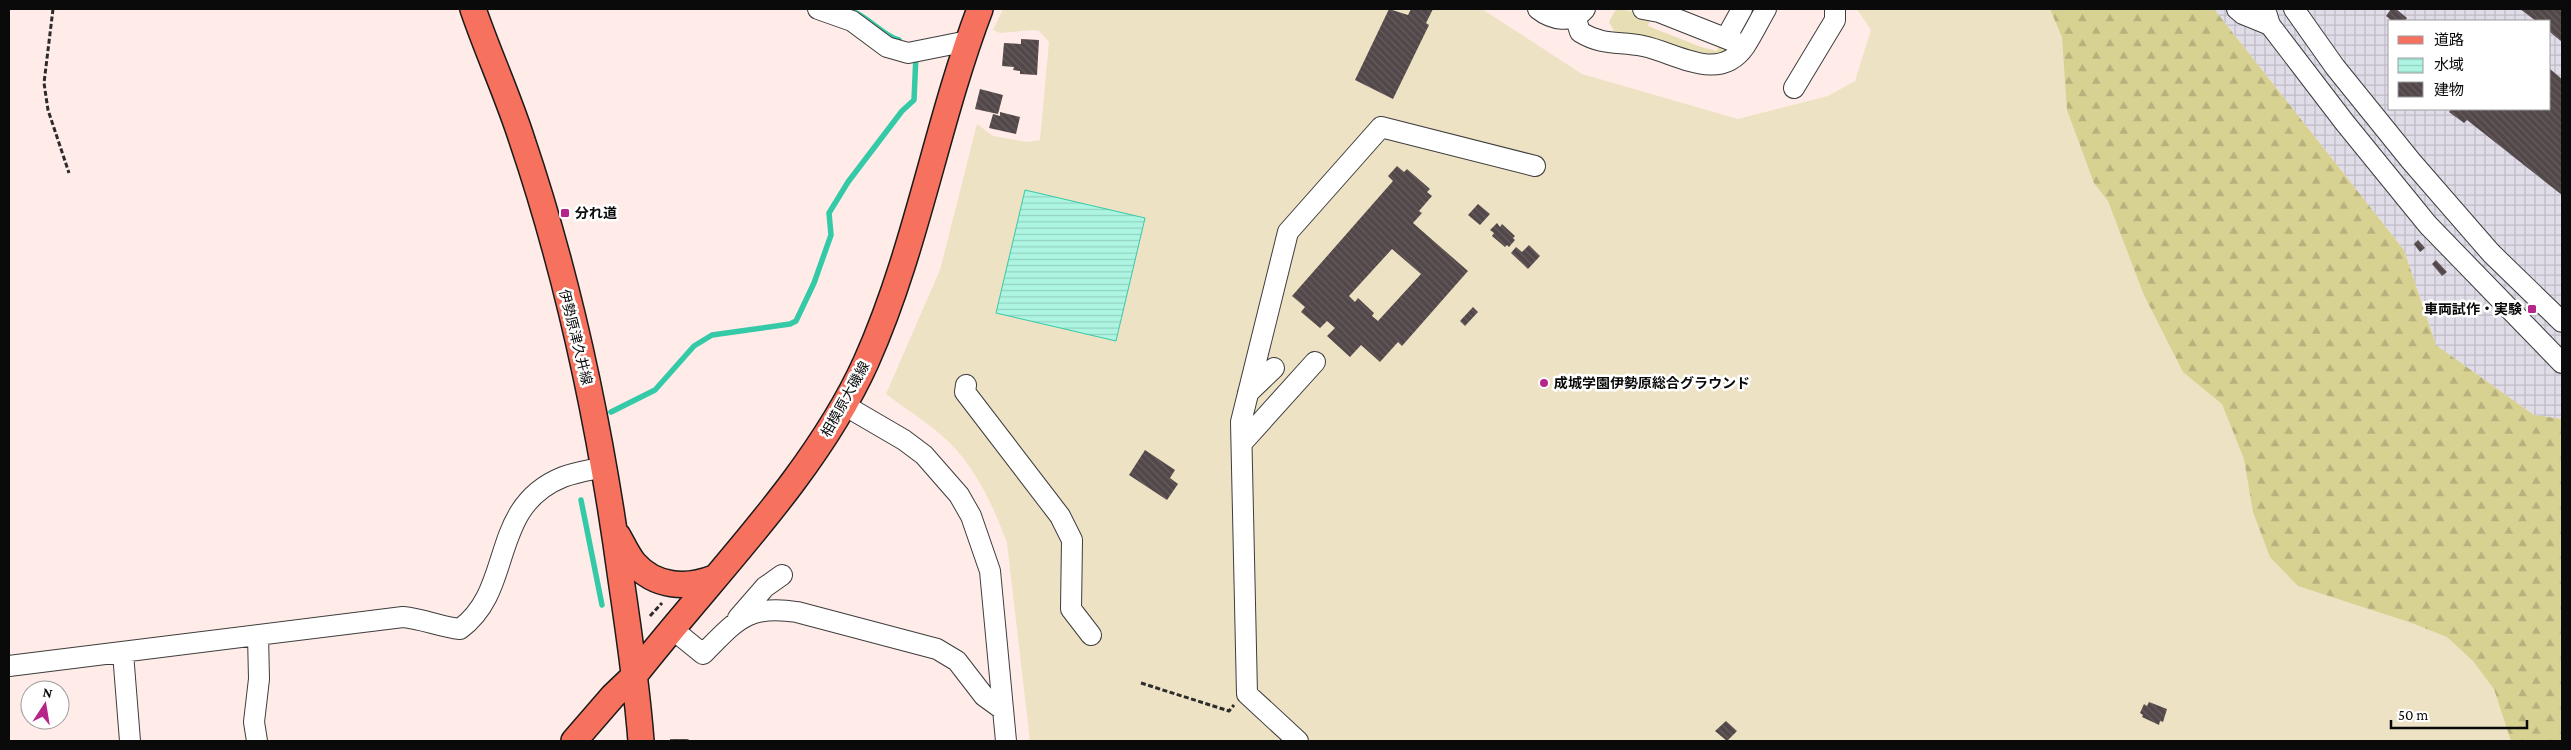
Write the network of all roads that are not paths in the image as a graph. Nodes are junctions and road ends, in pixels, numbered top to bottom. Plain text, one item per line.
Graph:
1 (473, 9) edge
2 (818, 9) edge
3 (980, 9) edge
4 (1538, 9) edge
5 (1742, 9) edge
6 (1766, 9) edge
7 (1835, 9) edge
8 (2237, 9) edge
9 (2294, 9) edge
10 (1654, 10) edge
11 (1580, 13) edge
12 (1685, 15) edge
13 (2268, 17) edge
14 (1726, 38) junction
15 (968, 41) junction
16 (1745, 46) junction
17 (1794, 88) dead end
18 (1535, 166) dead end
19 (2562, 322) edge
20 (1315, 362) dead end
21 (2562, 363) edge
22 (1274, 368) dead end
23 (966, 385) dead end
24 (1248, 393) junction
25 (844, 405) junction
26 (1242, 443) junction
27 (604, 467) junction
28 (614, 530) junction
29 (782, 575) dead end
30 (714, 578) junction
31 (737, 620) junction
32 (672, 628) junction
33 (258, 634) junction
34 (1092, 635) dead end
35 (123, 653) junction
36 (9, 666) edge
37 (634, 676) junction
38 (1002, 709) junction
39 (130, 741) edge
40 (257, 741) edge
41 (574, 741) edge
42 (596, 741) edge
43 (640, 741) edge
44 (1006, 741) edge
45 (1298, 741) edge

1 - 27 main road, 伊勢原津久井線
2 - 15 street
3 - 15 main road, 相模原大磯線
4 - 11 street
5 - 14 street
6 - 16 street
7 - 17 street
8 - 13 street
9 - 19 street
10 - 12 street
11 - 16 street
12 - 14 street
13 - 21 street
14 - 16 street
15 - 25 main road, 相模原大磯線
18 - 24 street
20 - 26 street
22 - 24 street
23 - 34 street
24 - 26 street
25 - 30 main road, 相模原大磯線
25 - 38 street
26 - 45 street
27 - 28 main road, 伊勢原津久井線
27 - 33 street
28 - 30 main road
28 - 37 main road, 伊勢原津久井線
29 - 31 street
30 - 32 main road, 相模原大磯線
31 - 32 street
31 - 38 street
32 - 37 main road, 相模原大磯線
33 - 35 street
33 - 40 street
35 - 36 street
35 - 39 street
37 - 41 main road
37 - 42 main road
37 - 43 main road
38 - 44 street

